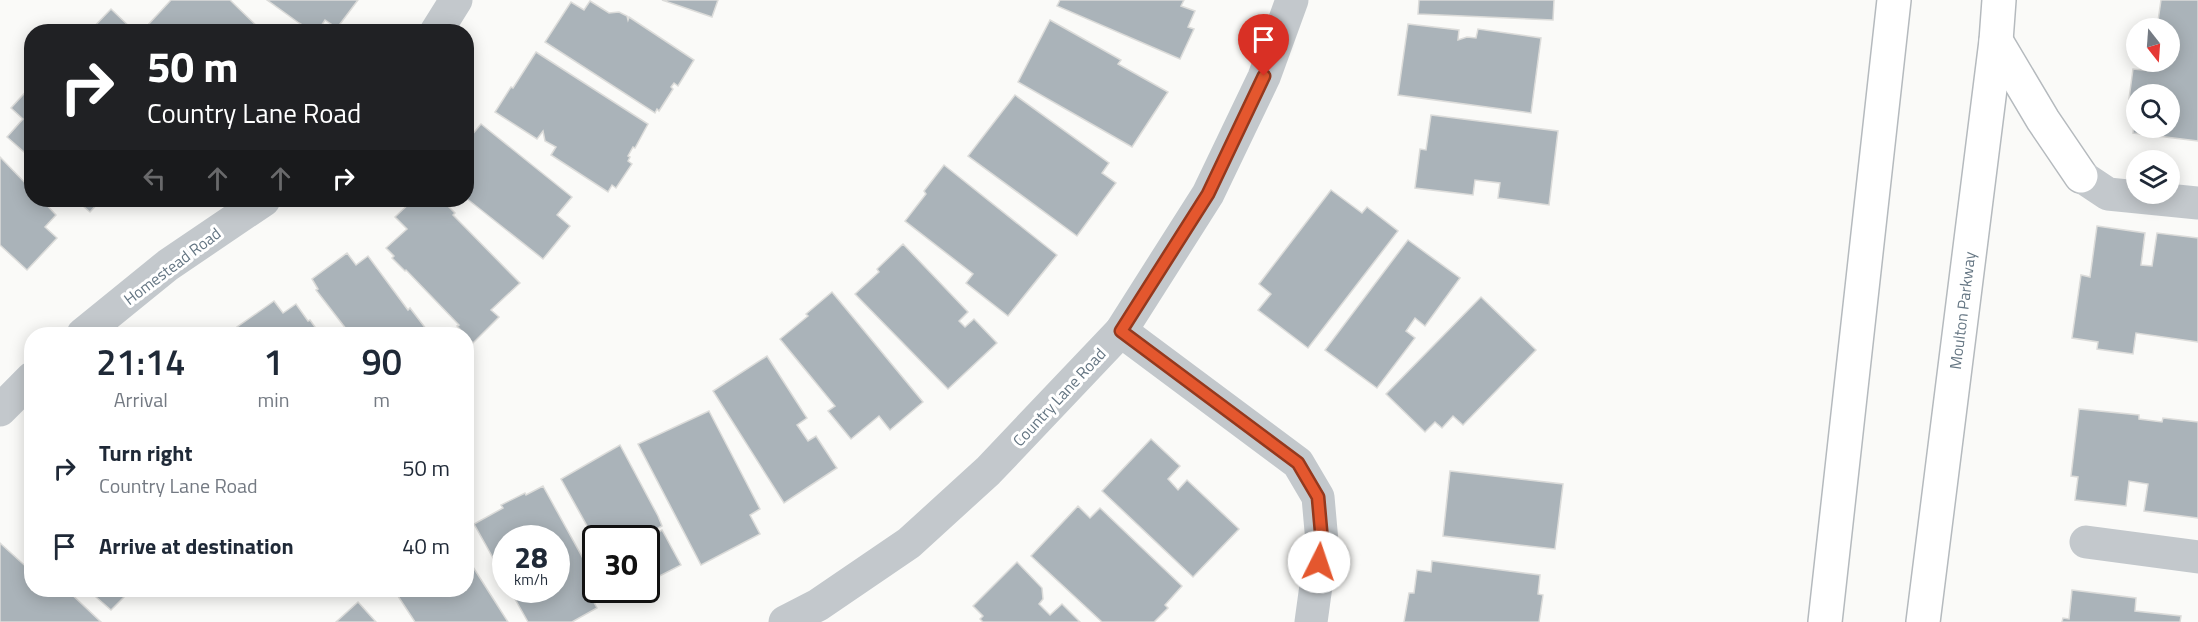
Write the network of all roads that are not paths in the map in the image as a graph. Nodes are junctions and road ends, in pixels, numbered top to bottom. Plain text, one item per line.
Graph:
1 (456, 0) edge
2 (1292, 0) edge
3 (1894, 0) edge
4 (1998, 0) edge
5 (441, 24) edge
6 (1996, 41) junction
7 (2081, 176) joint
8 (2198, 203) edge
9 (254, 207) edge
10 (92, 327) edge
11 (1121, 331) junction
12 (24, 386) edge
13 (0, 410) edge
14 (2086, 542) dead end
15 (2198, 557) edge
16 (785, 622) edge
17 (1311, 622) edge
18 (1825, 622) edge
19 (1923, 622) edge

1 - 5 street
2 - 11 street, Country Lane Road
3 - 18 main road
4 - 6 main road, Moulton Parkway
6 - 7 main road
6 - 19 main road, Moulton Parkway
7 - 8 street
9 - 10 street, Homestead Road
11 - 16 street, Country Lane Road
11 - 17 street
12 - 13 street
14 - 15 street

